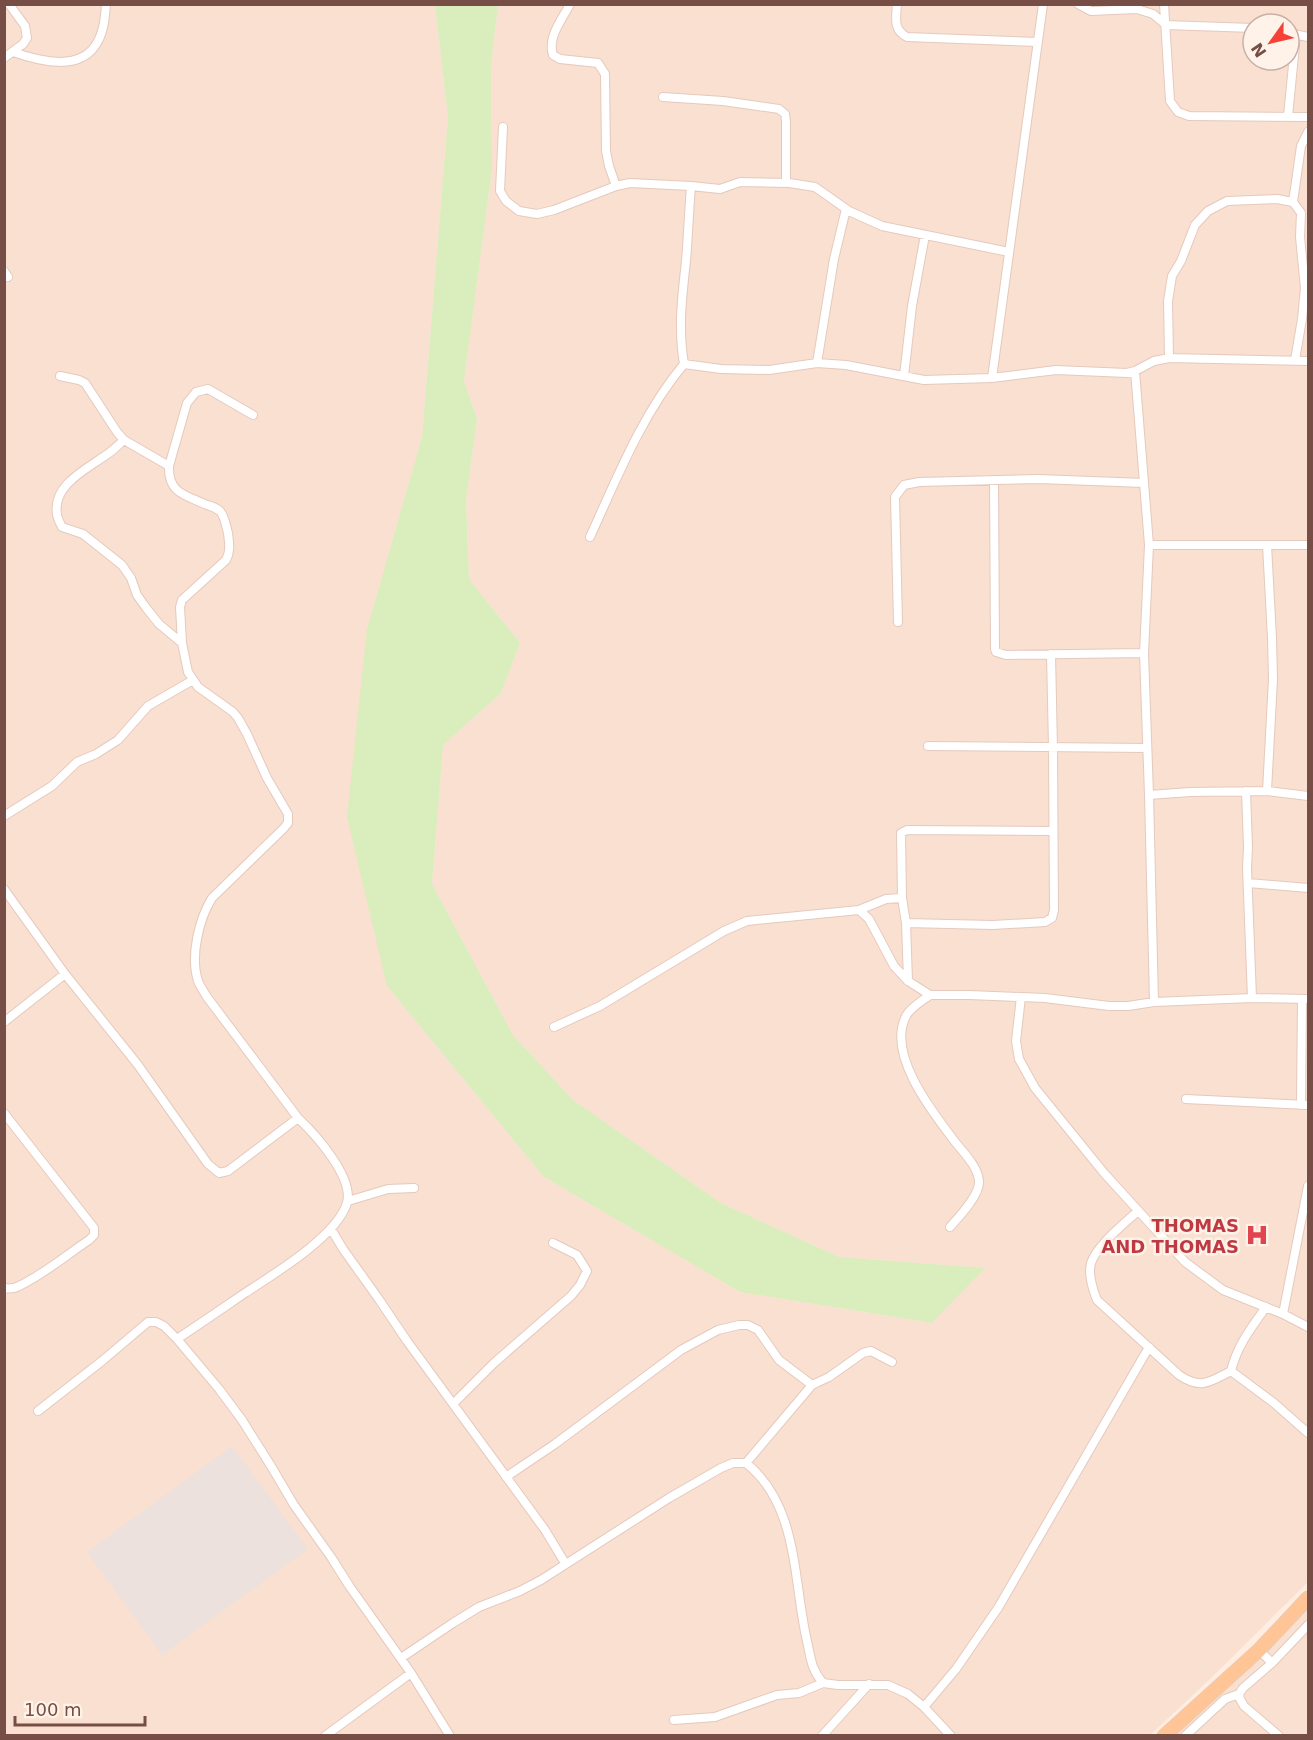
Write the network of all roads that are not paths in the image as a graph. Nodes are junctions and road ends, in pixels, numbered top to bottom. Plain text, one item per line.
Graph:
1 (9, 4) edge
2 (106, 4) edge
3 (570, 4) edge
4 (897, 4) edge
5 (1043, 4) edge
6 (1078, 4) edge
7 (1164, 4) edge
8 (1166, 25) junction
9 (1241, 28) edge
10 (1038, 42) junction
11 (13, 51) junction
12 (4, 58) edge
13 (1290, 72) edge
14 (663, 97) dead end
15 (1288, 116) junction
16 (1308, 117) edge
17 (504, 127) dead end
18 (1308, 132) edge
19 (786, 183) junction
20 (616, 186) junction
21 (690, 186) junction
22 (1293, 202) junction
23 (846, 209) junction
24 (926, 235) junction
25 (1009, 252) junction
26 (1169, 358) junction
27 (1295, 360) junction
28 (1308, 361) edge
29 (817, 363) junction
30 (684, 364) junction
31 (1135, 371) junction
32 (60, 376) dead end
33 (904, 376) junction
34 (992, 378) junction
35 (253, 415) dead end
36 (124, 440) junction
37 (169, 466) junction
38 (994, 480) junction
39 (1144, 483) junction
40 (590, 537) dead end
41 (1149, 545) junction
42 (1267, 545) junction
43 (1308, 545) edge
44 (898, 622) dead end
45 (182, 643) junction
46 (1144, 653) junction
47 (1051, 654) junction
48 (193, 680) junction
49 (928, 746) dead end
50 (1053, 748) junction
51 (1147, 748) junction
52 (1246, 791) junction
53 (1266, 791) junction
54 (1149, 795) junction
55 (1308, 796) edge
56 (4, 816) edge
57 (1053, 831) junction
58 (1248, 883) junction
59 (1308, 888) edge
60 (4, 889) edge
61 (902, 898) junction
62 (859, 910) junction
63 (906, 923) junction
64 (65, 974) junction
65 (908, 981) junction
66 (930, 995) junction
67 (1021, 997) junction
68 (1252, 998) junction
69 (1305, 999) edge
70 (1154, 1002) junction
71 (4, 1022) edge
72 (554, 1027) dead end
73 (1186, 1099) dead end
74 (1305, 1105) edge
75 (4, 1113) edge
76 (298, 1118) junction
77 (1308, 1186) edge
78 (414, 1188) dead end
79 (348, 1201) junction
80 (1138, 1211) junction
81 (950, 1227) dead end
82 (331, 1229) junction
83 (553, 1243) dead end
84 (4, 1288) edge
85 (1266, 1307) junction
86 (1283, 1314) junction
87 (1308, 1327) edge
88 (177, 1339) junction
89 (1149, 1347) junction
90 (892, 1362) dead end
91 (1231, 1371) junction
92 (812, 1385) junction
93 (453, 1404) junction
94 (38, 1411) dead end
95 (1308, 1433) edge
96 (746, 1463) junction
97 (506, 1477) junction
98 (565, 1563) junction
99 (1308, 1598) edge
100 (1308, 1625) edge
101 (1259, 1650) junction
102 (400, 1658) junction
103 (1272, 1663) junction
104 (411, 1673) junction
105 (823, 1683) junction
106 (869, 1684) junction
107 (1239, 1694) junction
108 (924, 1707) junction
109 (674, 1720) dead end
110 (326, 1736) edge
111 (450, 1736) edge
112 (822, 1736) edge
113 (951, 1736) edge
114 (1164, 1736) edge
115 (1185, 1736) edge
116 (1279, 1736) edge

1 - 11 street
2 - 11 street
3 - 20 street
4 - 10 street
5 - 10 street
6 - 8 street
7 - 8 street
8 - 9 street
8 - 15 street
10 - 25 street
11 - 12 street
13 - 15 street
14 - 19 street
15 - 16 street
17 - 20 street
18 - 22 street
19 - 21 street
19 - 23 street
20 - 21 street
21 - 30 street
22 - 26 street
22 - 27 street
23 - 24 street
23 - 29 street
24 - 25 street
24 - 33 street
25 - 34 street
26 - 27 street
26 - 31 street
27 - 28 street
29 - 30 street
29 - 33 street
30 - 40 street
31 - 34 street
31 - 39 street
32 - 36 street
33 - 34 street
35 - 37 street
36 - 37 street
36 - 45 street
37 - 45 street
38 - 39 street
38 - 44 street
38 - 47 street
39 - 41 street
41 - 42 street
41 - 46 street
42 - 43 street
42 - 53 street
45 - 48 street
46 - 47 street
46 - 51 street
47 - 50 street
48 - 56 street
48 - 76 street
49 - 50 street
50 - 51 street
50 - 57 street
51 - 54 street
52 - 53 street
52 - 54 street
52 - 58 street
53 - 55 street
54 - 70 street
57 - 61 street
57 - 63 street
58 - 59 street
58 - 68 street
60 - 64 street
61 - 62 street
61 - 63 street
62 - 65 street
62 - 72 street
63 - 65 street
64 - 71 street
64 - 76 street
65 - 66 street
66 - 67 street
66 - 81 street
67 - 70 street
67 - 80 street
68 - 69 street
68 - 70 street
69 - 74 street
73 - 74 street
75 - 84 street
76 - 79 street
77 - 86 street
78 - 79 street
79 - 82 street
80 - 85 street
80 - 89 street
82 - 88 street
82 - 93 street
83 - 93 street
85 - 86 street
85 - 91 street
86 - 87 street
88 - 94 street
88 - 102 street
89 - 91 street
89 - 108 street
90 - 92 street
91 - 95 street
92 - 96 street
92 - 97 street
93 - 97 street
96 - 98 street
96 - 105 street
97 - 98 street
98 - 102 street
99 - 101 main road
100 - 103 street
101 - 103 street
101 - 114 main road
102 - 104 street
103 - 107 street
104 - 110 street
104 - 111 street
105 - 106 street
105 - 109 street
106 - 108 street
106 - 112 street
107 - 115 street
107 - 116 street
108 - 113 street

